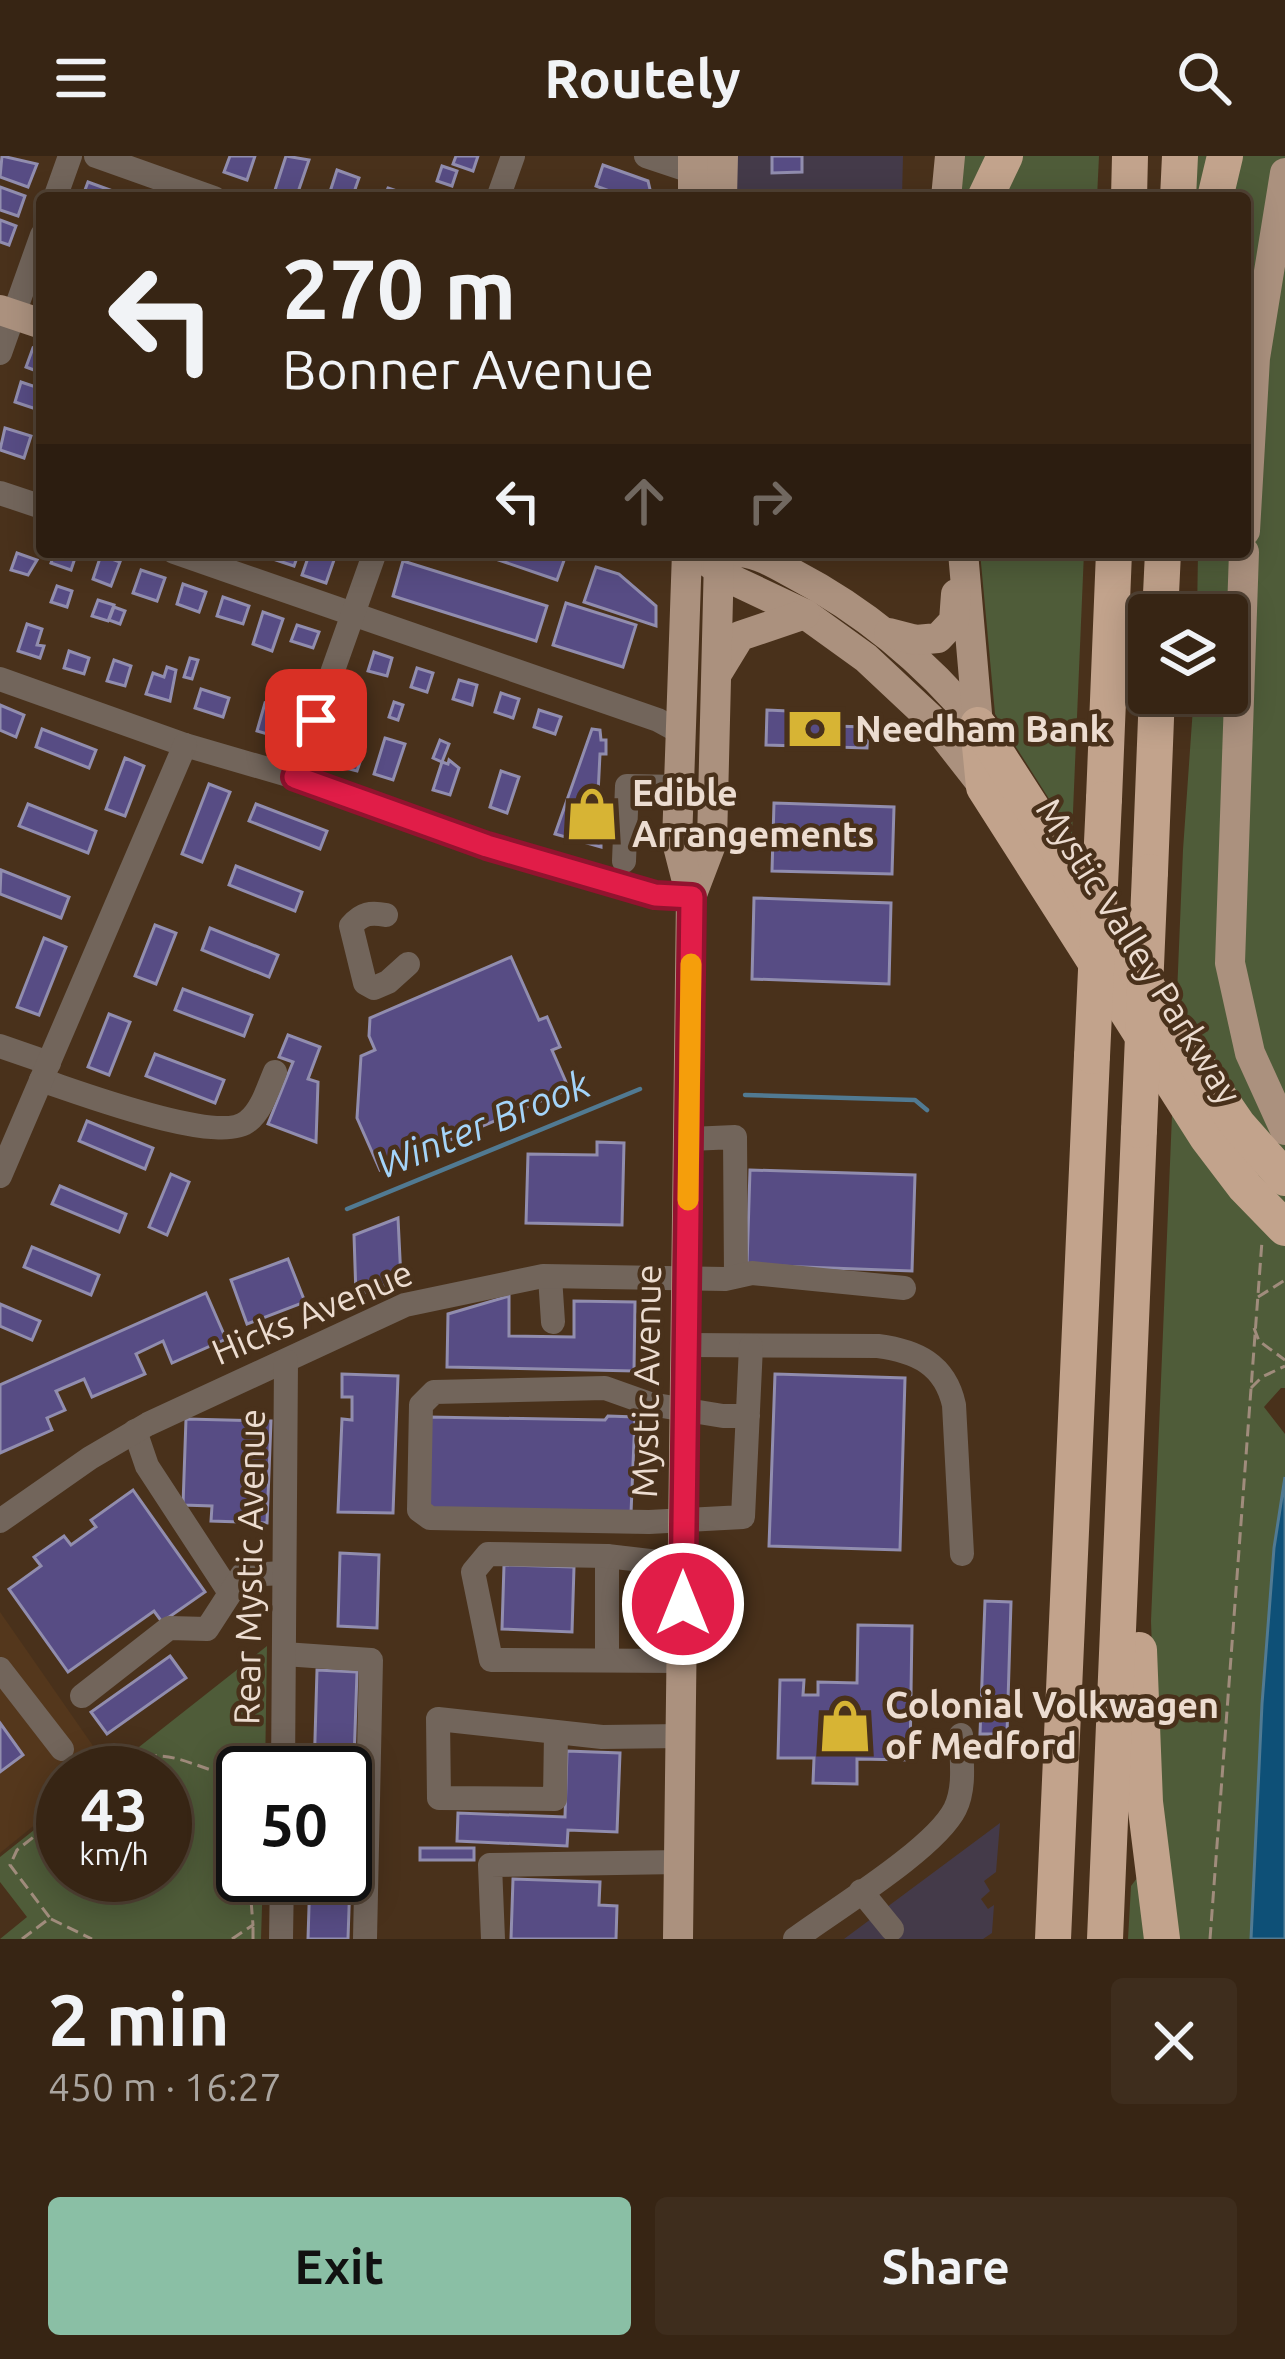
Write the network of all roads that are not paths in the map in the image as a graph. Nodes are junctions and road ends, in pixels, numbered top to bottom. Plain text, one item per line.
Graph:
1 (70, 156) edge
2 (96, 156) edge
3 (513, 156) edge
4 (646, 156) edge
5 (950, 156) edge
6 (1005, 156) edge
7 (1130, 156) edge
8 (1180, 156) edge
9 (1225, 156) edge
10 (1285, 173) edge
11 (708, 177) edge
12 (57, 192) edge
13 (197, 192) edge
14 (500, 192) edge
15 (947, 192) edge
16 (988, 192) edge
17 (1129, 192) edge
18 (1178, 192) edge
19 (1216, 192) edge
20 (36, 256) edge
21 (19, 316) edge
22 (0, 353) edge
23 (1251, 427) edge
24 (0, 493) edge
25 (36, 505) edge
26 (191, 558) edge
27 (373, 558) edge
28 (711, 558) edge
29 (712, 558) edge
30 (717, 558) edge
31 (724, 558) edge
32 (960, 558) edge
33 (961, 558) edge
34 (1114, 558) edge
35 (1163, 558) edge
36 (1244, 558) edge
37 (1161, 594) edge
38 (354, 614) junction
39 (805, 614) junction
40 (885, 632) junction
41 (716, 678) junction
42 (0, 679) edge
43 (1156, 714) edge
44 (978, 725) junction
45 (680, 732) junction
46 (185, 745) junction
47 (295, 777) junction
48 (679, 787) junction
49 (984, 787) junction
50 (624, 861) dead end
51 (692, 897) junction
52 (386, 914) dead end
53 (408, 964) dead end
54 (0, 1046) edge
55 (45, 1072) junction
56 (275, 1072) dead end
57 (1285, 1130) edge
58 (690, 1138) junction
59 (0, 1176) edge
60 (1285, 1178) edge
61 (1276, 1219) edge
62 (550, 1276) junction
63 (736, 1276) junction
64 (686, 1277) junction
65 (904, 1288) dead end
66 (553, 1322) dead end
67 (688, 1345) junction
68 (752, 1346) junction
69 (286, 1361) junction
70 (687, 1408) junction
71 (748, 1416) junction
72 (135, 1431) junction
73 (0, 1521) edge
74 (684, 1521) junction
75 (1123, 1525) junction
76 (962, 1554) dead end
77 (607, 1556) junction
78 (684, 1564) junction
79 (284, 1573) junction
80 (230, 1593) junction
81 (284, 1654) junction
82 (607, 1659) junction
83 (683, 1660) junction
84 (0, 1669) edge
85 (82, 1696) dead end
86 (556, 1732) junction
87 (961, 1735) dead end
88 (681, 1736) junction
89 (60, 1746) edge
90 (283, 1746) edge
91 (680, 1862) junction
92 (861, 1891) junction
93 (282, 1902) edge
94 (892, 1928) dead end
95 (281, 1939) edge
96 (365, 1939) edge
97 (493, 1939) edge
98 (678, 1939) edge
99 (795, 1939) edge
100 (1053, 1939) edge
101 (1106, 1939) edge
102 (1162, 1939) edge

1 - 12 street
2 - 13 street
3 - 14 street
4 - 11 street
5 - 15 main road
6 - 16 highway
7 - 17 highway
8 - 18 highway
9 - 19 highway
10 - 23 main road
20 - 21 street
21 - 22 street
24 - 25 street
26 - 38 street
27 - 38 street
28 - 45 main road, Mystic Avenue
29 - 41 main road, Mystic Avenue
30 - 39 main road
31 - 40 main road
32 - 40 main road
33 - 44 main road, Mystic Valley Parkway
34 - 100 highway, bridge
35 - 37 highway
36 - 57 main road, Mystic Valley Parkway
38 - 45 street
38 - 47 street
39 - 41 main road
39 - 49 main road
40 - 44 main road
41 - 51 main road, Mystic Avenue
42 - 46 street
43 - 75 highway, bridge
44 - 49 highway, Mystic Valley Parkway
44 - 60 highway
45 - 48 main road, Mystic Avenue
46 - 47 street
46 - 55 street
47 - 51 street
48 - 50 street
48 - 51 main road, Mystic Avenue
49 - 61 highway, Mystic Valley Parkway
51 - 58 main road, Mystic Avenue
52 - 53 street
54 - 55 street
55 - 56 street
55 - 59 street
58 - 63 street
58 - 64 main road, Mystic Avenue
62 - 64 street, Hicks Avenue
62 - 66 street
62 - 69 street, Hicks Avenue
63 - 64 street, Hicks Avenue
63 - 65 street, Hicks Avenue
64 - 67 main road, Mystic Avenue
67 - 68 street
67 - 70 main road, Mystic Avenue
68 - 71 street
68 - 76 street
69 - 72 street, Hicks Avenue
69 - 79 street, Rear Mystic Avenue
70 - 71 street
70 - 74 main road, Mystic Avenue
70 - 74 street
71 - 74 street
72 - 73 street, Hicks Avenue
72 - 80 street
74 - 78 main road, Mystic Avenue
75 - 101 highway
75 - 102 highway
77 - 78 street
77 - 82 street
77 - 82 street
78 - 83 main road, Mystic Avenue
79 - 80 street
79 - 81 street, Rear Mystic Avenue
80 - 85 street
81 - 90 street, Rear Mystic Avenue
81 - 96 street
82 - 83 street
83 - 88 main road, Mystic Avenue
84 - 89 street
86 - 86 street
86 - 88 street
87 - 92 street
88 - 91 main road, Mystic Avenue
91 - 97 street
91 - 98 main road, Mystic Avenue
92 - 94 street
92 - 99 street
93 - 95 street

